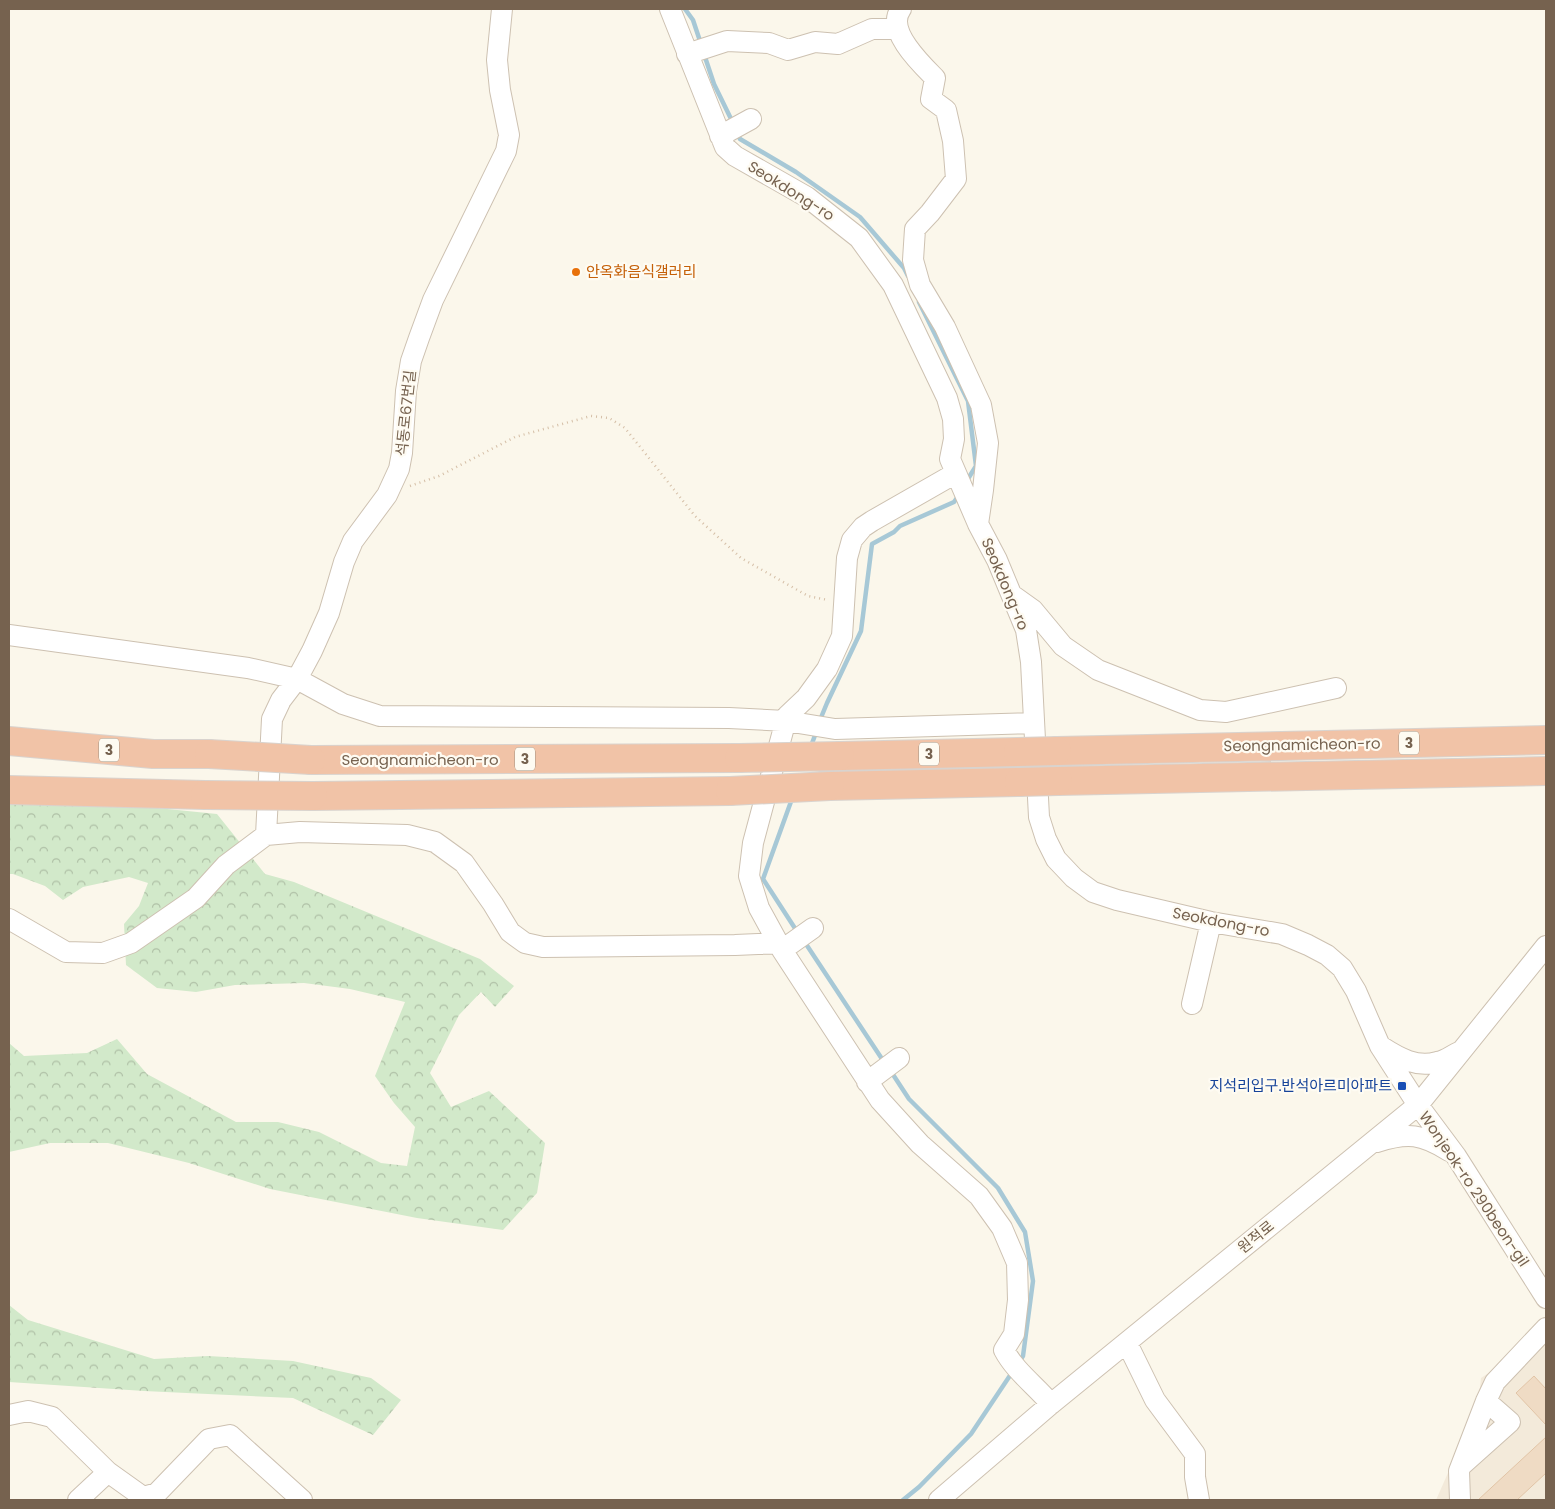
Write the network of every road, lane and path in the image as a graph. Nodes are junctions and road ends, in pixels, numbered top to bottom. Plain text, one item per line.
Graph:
1 (502, 9) edge
2 (670, 9) edge
3 (901, 9) edge
4 (897, 29) junction
5 (697, 51) junction
6 (957, 476) junction
7 (392, 484) junction
8 (978, 524) junction
9 (1012, 595) junction
10 (844, 604) junction
11 (9, 635) edge
12 (297, 678) junction
13 (1336, 688) dead end
14 (791, 721) junction
15 (1034, 723) junction
16 (1546, 740) edge
17 (9, 741) edge
18 (1546, 771) edge
19 (9, 790) edge
20 (266, 835) junction
21 (9, 919) edge
22 (1211, 922) junction
23 (810, 930) dead end
24 (784, 946) junction
25 (1546, 946) edge
26 (1192, 1004) dead end
27 (1380, 1046) junction
28 (1463, 1050) junction
29 (897, 1060) dead end
30 (870, 1080) junction
31 (1418, 1105) junction
32 (1371, 1144) junction
33 (1456, 1156) junction
34 (1546, 1298) edge
35 (1543, 1338) edge
36 (1126, 1343) junction
37 (1486, 1401) junction
38 (1052, 1404) junction
39 (9, 1415) edge
40 (1460, 1466) junction
41 (108, 1472) junction
42 (78, 1500) edge
43 (302, 1500) edge
44 (938, 1500) edge
45 (1199, 1500) edge
46 (1460, 1500) edge

1 - 7 street, 석동로67번길
2 - 5 street, Seokdong-ro
3 - 4 street
4 - 5 street
4 - 8 street
5 - 6 street, Seokdong-ro
6 - 8 street, Seokdong-ro
6 - 10 street
7 - 10 path
7 - 12 street, 석동로67번길
8 - 9 street, Seokdong-ro
9 - 13 street
9 - 15 street, Seokdong-ro
10 - 14 street
11 - 12 street
12 - 14 street
12 - 20 street, 석동로67번길
14 - 15 street
14 - 24 street
15 - 22 street, Seokdong-ro
16 - 17 highway, Seongnamicheon-ro / 3, bridge
18 - 19 highway, Seongnamicheon-ro / 3, bridge
20 - 21 street
20 - 24 street
22 - 26 street
22 - 27 street, Seokdong-ro
23 - 24 street
24 - 30 street
25 - 28 street, 원적로
27 - 28 street
27 - 31 street, Seokdong-ro
28 - 31 street, 원적로
29 - 30 street
30 - 38 street
31 - 32 street, 원적로
31 - 33 street, Wonjeok-ro 290beon-gil
32 - 33 street
32 - 36 street, 원적로
33 - 34 street, Wonjeok-ro 290beon-gil
35 - 37 street
36 - 38 street, 원적로
36 - 45 street
37 - 40 street
37 - 40 street
38 - 44 street, 원적로
39 - 41 street
40 - 46 street
41 - 42 street
41 - 43 street

